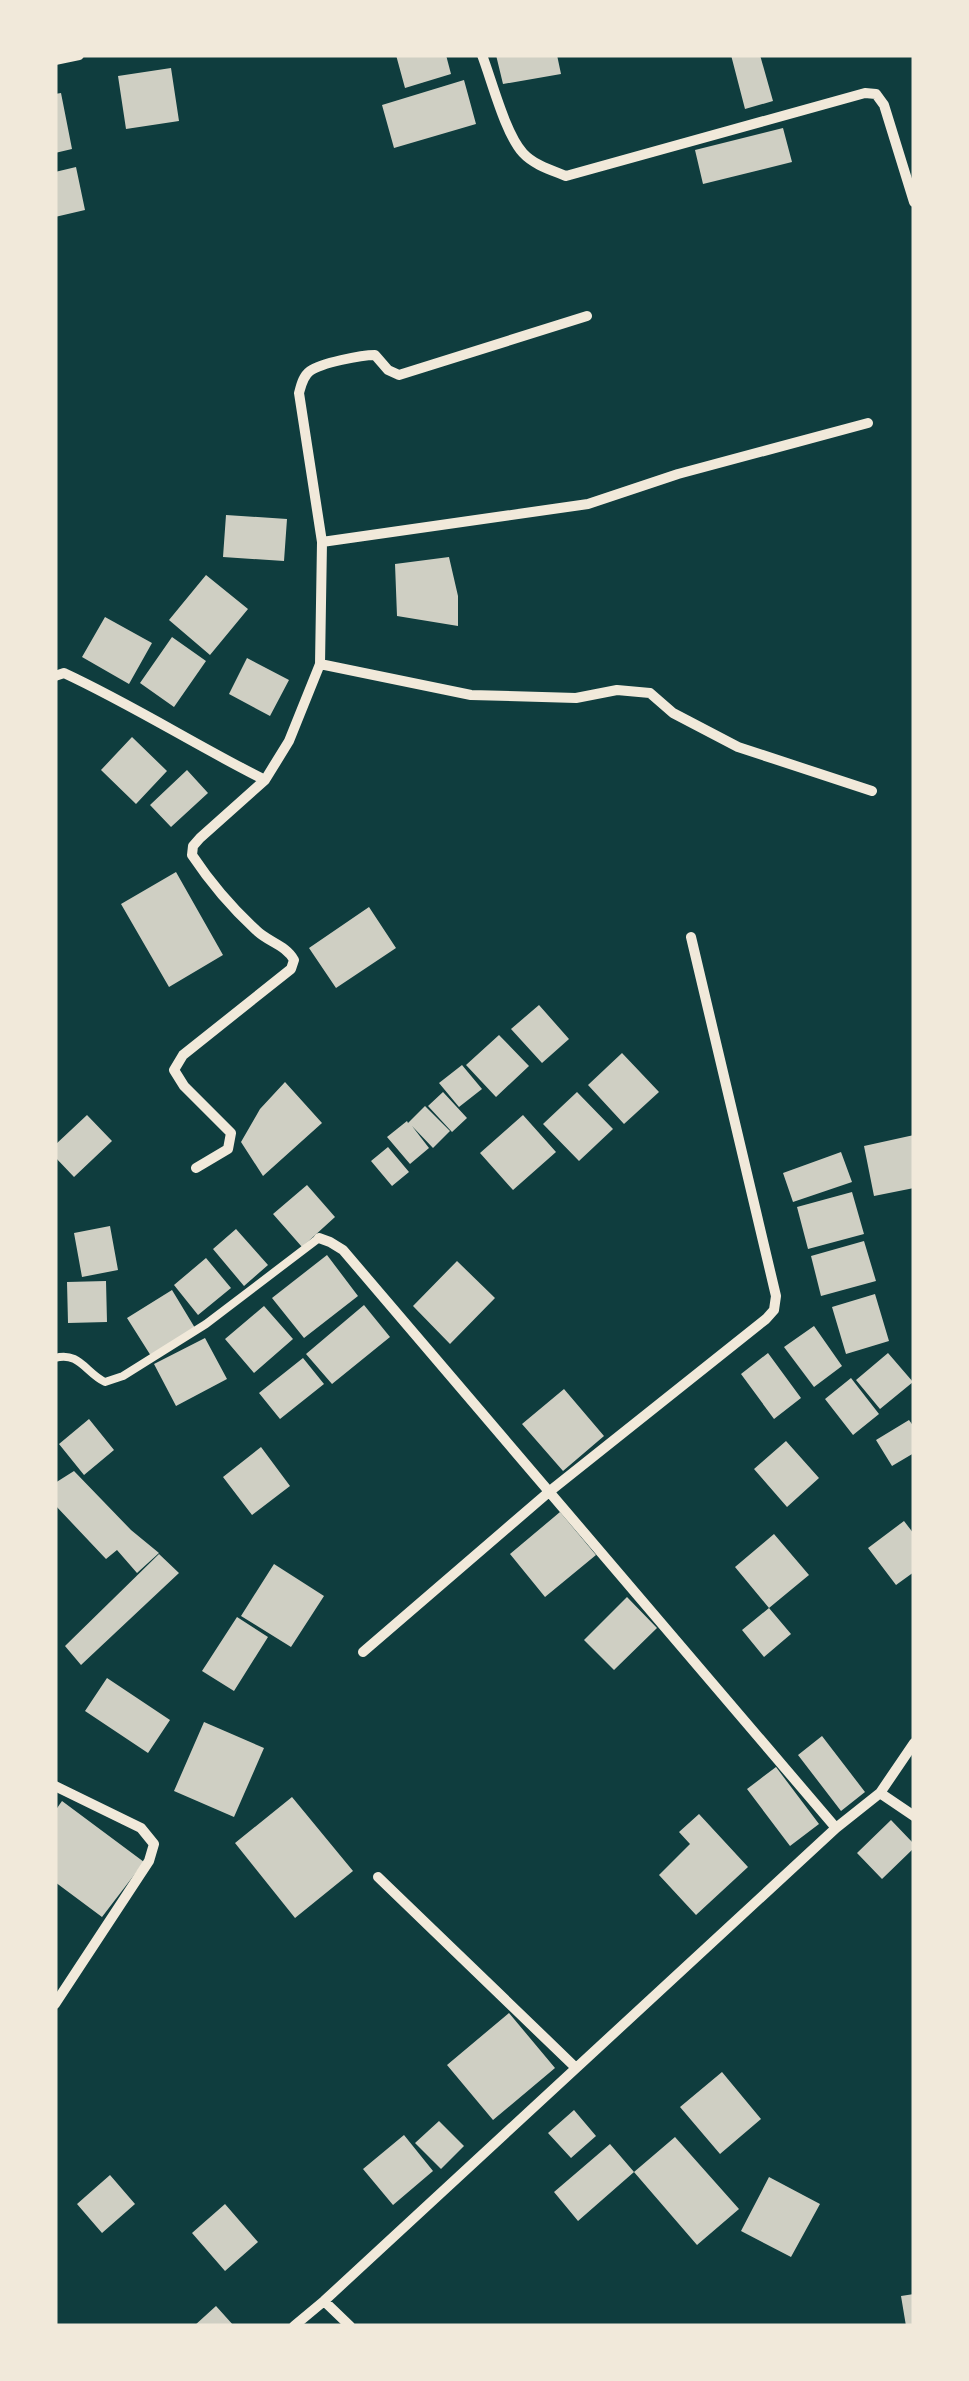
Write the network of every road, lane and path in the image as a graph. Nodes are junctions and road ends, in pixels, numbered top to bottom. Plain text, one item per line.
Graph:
1 (80, 55) edge
2 (482, 55) edge
3 (55, 60) edge
4 (914, 202) edge
5 (586, 316) dead end
6 (868, 423) dead end
7 (322, 542) junction
8 (320, 664) junction
9 (55, 676) edge
10 (265, 780) junction
11 (872, 791) dead end
12 (690, 937) dead end
13 (196, 1168) dead end
14 (319, 1238) joint
15 (55, 1358) edge
16 (550, 1491) junction
17 (363, 1652) dead end
18 (914, 1743) edge
19 (55, 1786) edge
20 (880, 1792) junction
21 (914, 1816) edge
22 (836, 1828) junction
23 (378, 1877) dead end
24 (55, 2004) edge
25 (575, 2067) junction
26 (324, 2301) junction
27 (294, 2326) edge
28 (350, 2326) edge

1 - 3 street
2 - 4 street
5 - 7 street
6 - 7 street
7 - 8 street
8 - 10 street
8 - 11 street
9 - 10 street
10 - 13 street
12 - 16 street
14 - 15 lane
14 - 16 street
16 - 17 street
16 - 22 street
18 - 20 street
19 - 24 street
20 - 21 street
20 - 22 street
22 - 25 street
23 - 25 street
25 - 26 street
26 - 27 street
26 - 28 street

